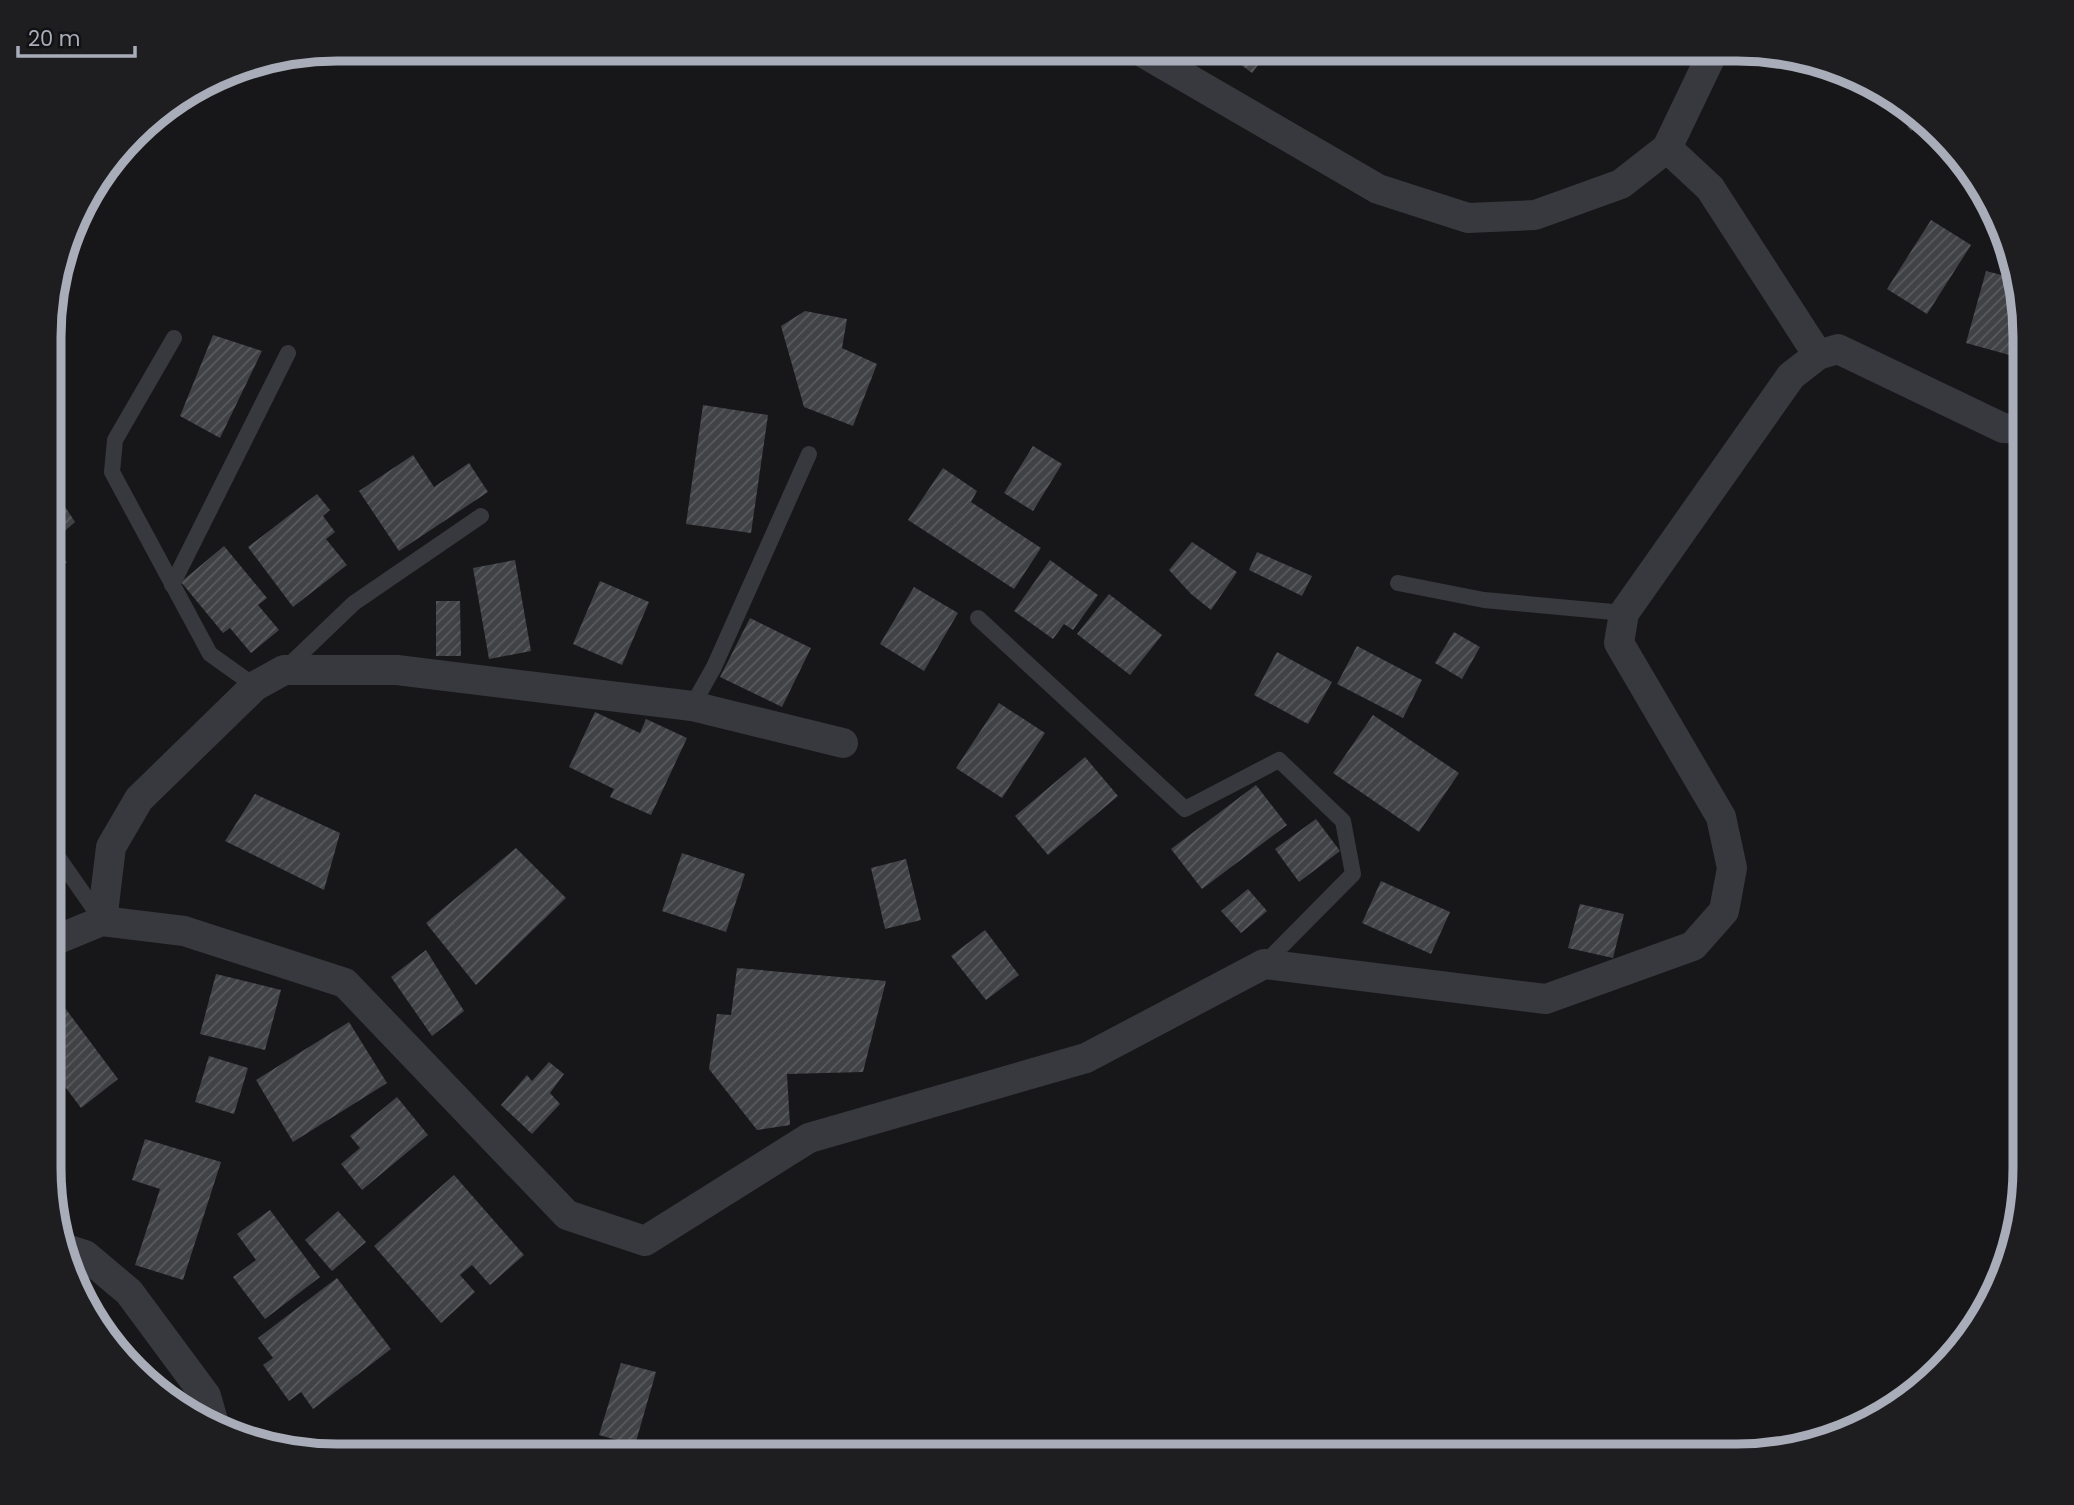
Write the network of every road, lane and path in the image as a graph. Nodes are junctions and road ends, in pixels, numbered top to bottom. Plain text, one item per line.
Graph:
1 (1159, 61) edge
2 (1709, 61) edge
3 (1667, 148) junction
4 (174, 338) dead end
5 (288, 354) dead end
6 (1818, 355) junction
7 (2013, 428) edge
8 (809, 454) dead end
9 (481, 516) dead end
10 (1398, 583) dead end
11 (172, 585) junction
12 (1624, 613) junction
13 (978, 618) dead end
14 (284, 670) junction
15 (255, 686) junction
16 (692, 706) junction
17 (842, 743) dead end
18 (61, 862) edge
19 (102, 921) junction
20 (61, 938) edge
21 (1264, 964) junction
22 (75, 1251) edge
23 (211, 1413) edge

1 - 3 street
2 - 3 street
3 - 6 street
4 - 11 lane
5 - 11 lane
6 - 7 street
6 - 12 street
8 - 16 lane
9 - 14 lane
10 - 12 lane
11 - 15 lane
12 - 21 street
13 - 21 lane
14 - 15 street
14 - 16 street
15 - 19 street
16 - 17 street
18 - 19 lane
19 - 20 street
19 - 21 street
22 - 23 street

